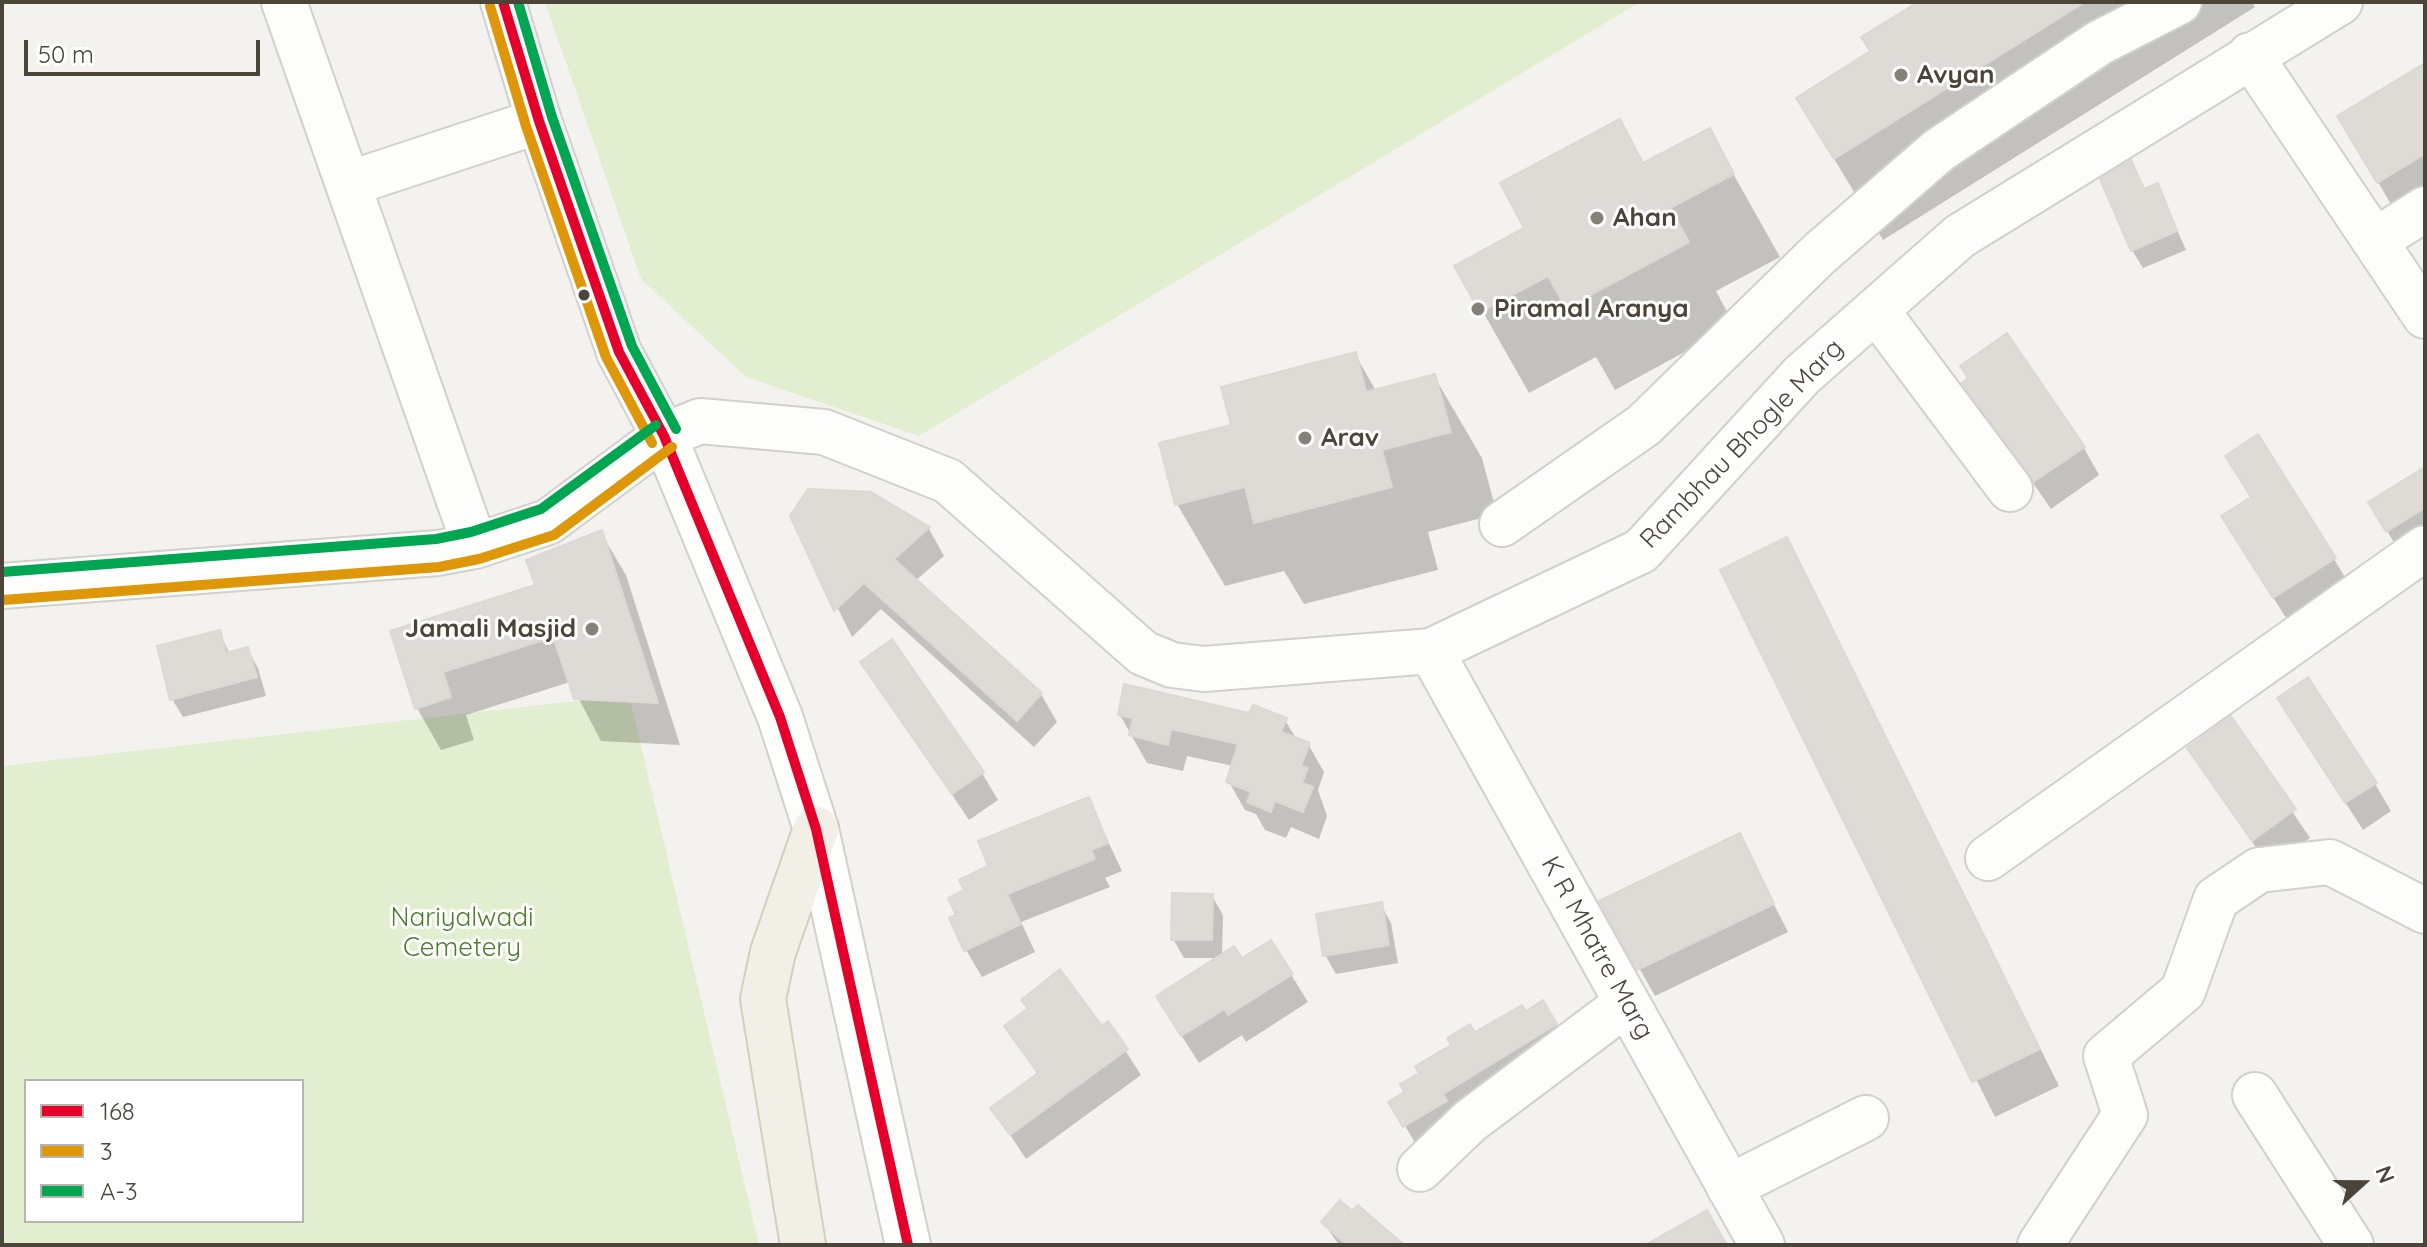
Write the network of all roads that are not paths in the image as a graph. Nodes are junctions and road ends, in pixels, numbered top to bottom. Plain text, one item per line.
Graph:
1 (284, 2) edge
2 (503, 2) edge
3 (2179, 2) edge
4 (2340, 2) edge
5 (2250, 55) junction
6 (539, 121) junction
7 (348, 184) junction
8 (2425, 209) edge
9 (2376, 240) junction
10 (1876, 310) junction
11 (2425, 316) edge
12 (664, 436) junction
13 (2010, 489) dead end
14 (1502, 524) dead end
15 (475, 546) junction
16 (2425, 548) edge
17 (2, 586) edge
18 (1431, 651) junction
19 (816, 829) junction
20 (1988, 858) dead end
21 (2425, 911) edge
22 (1627, 1003) junction
23 (2255, 1095) dead end
24 (1866, 1118) dead end
25 (1420, 1169) dead end
26 (1729, 1187) junction
27 (803, 1245) edge
28 (908, 1245) edge
29 (1762, 1245) edge
30 (2040, 1245) edge
31 (2351, 1245) edge

1 - 7 street
2 - 6 street
3 - 14 street
4 - 5 street, Rambhau Bhogle Marg
5 - 9 street
5 - 10 street, Rambhau Bhogle Marg
6 - 7 street
6 - 12 street
7 - 15 street
8 - 9 street
9 - 11 street
10 - 13 street
10 - 18 street, Rambhau Bhogle Marg
12 - 15 street, Rambhau Bhogle Marg
12 - 18 street, Rambhau Bhogle Marg
12 - 19 street
15 - 17 street, Rambhau Bhogle Marg
16 - 20 street
18 - 22 street, K R Mhatre Marg
19 - 27 main road
19 - 28 street
21 - 30 street
22 - 25 street
22 - 26 street, K R Mhatre Marg
23 - 31 street
24 - 26 street
26 - 29 street, K R Mhatre Marg

